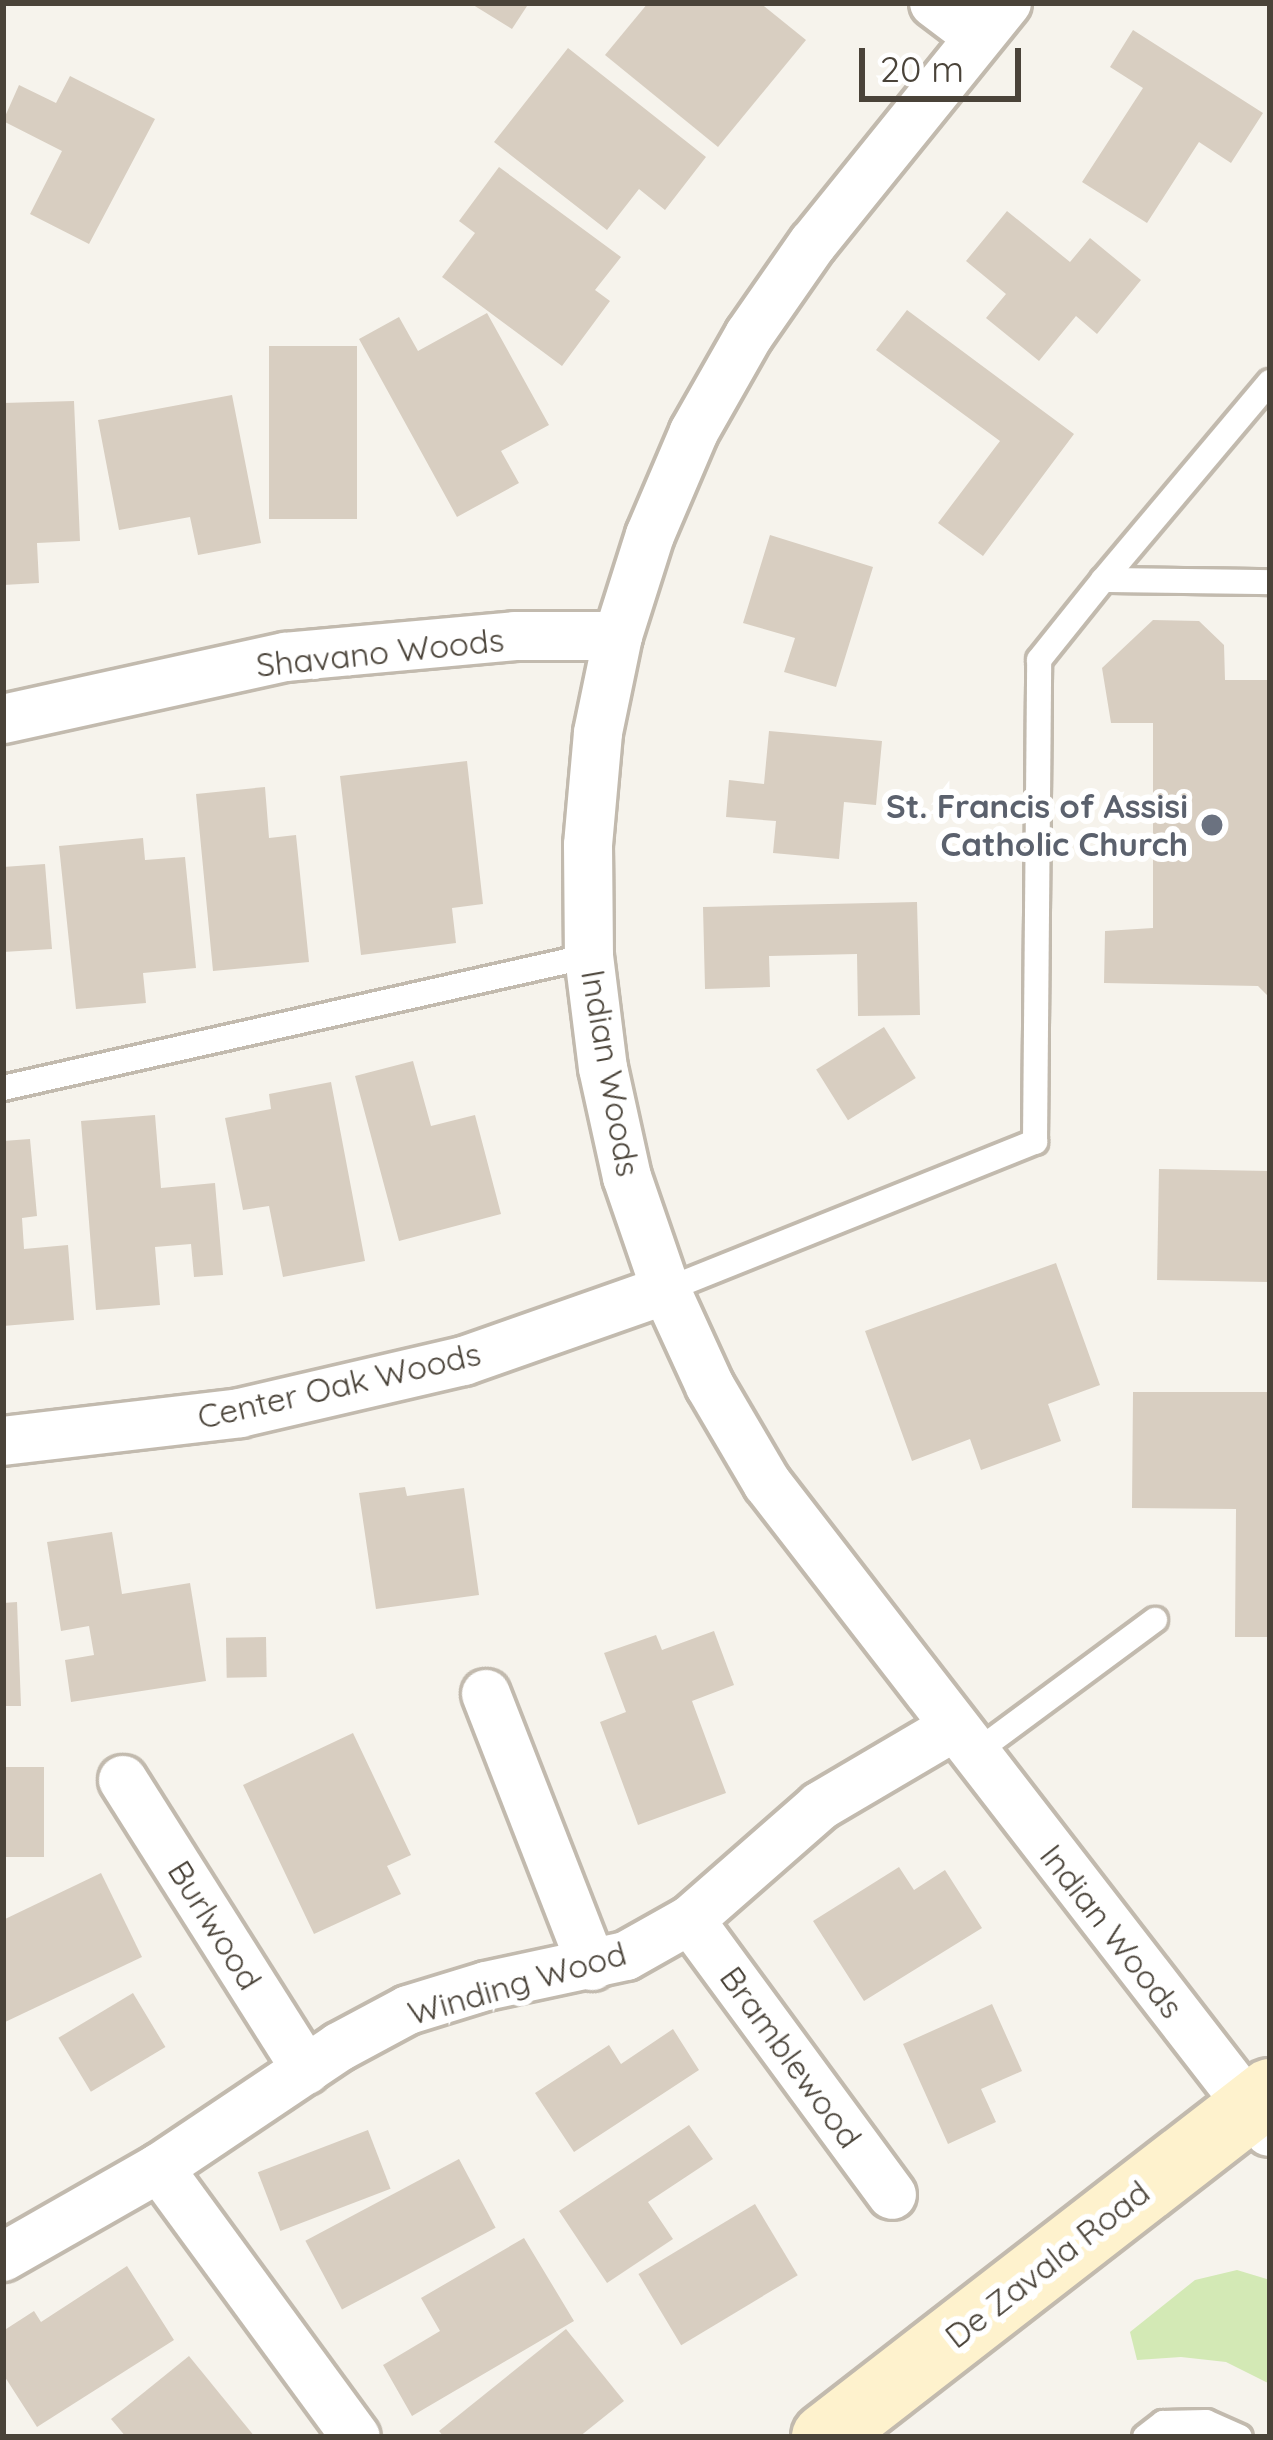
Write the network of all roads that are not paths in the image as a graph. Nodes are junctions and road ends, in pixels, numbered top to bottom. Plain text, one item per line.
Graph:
1 (934, 3) edge
2 (993, 20) edge
3 (1270, 382) edge
4 (1103, 580) junction
5 (1270, 582) edge
6 (618, 636) junction
7 (3, 719) edge
8 (590, 956) junction
9 (3, 1088) edge
10 (666, 1290) junction
11 (3, 1441) edge
12 (1155, 1620) dead end
13 (486, 1694) dead end
14 (964, 1740) junction
15 (123, 1780) dead end
16 (690, 1920) junction
17 (592, 1966) junction
18 (306, 2070) junction
19 (1263, 2111) edge
20 (159, 2168) junction
21 (892, 2195) dead end
22 (3, 2257) edge
23 (356, 2437) edge
24 (825, 2437) edge
25 (1145, 2437) edge
26 (1240, 2437) edge

1 - 2 street
2 - 6 street, Indian Woods
3 - 4 lane
4 - 5 lane
4 - 10 lane
6 - 7 street, Shavano Woods
6 - 8 street, Indian Woods
8 - 9 lane
8 - 10 street, Indian Woods
10 - 11 street, Center Oak Woods
10 - 14 street, Indian Woods
12 - 14 lane
13 - 17 street
14 - 16 street, Winding Wood
14 - 19 street, Indian Woods
15 - 18 street, Burlwood
16 - 17 street, Winding Wood
16 - 21 street, Bramblewood
17 - 18 street, Winding Wood
18 - 20 street, Winding Wood
19 - 24 main road, De Zavala Road
20 - 22 street, Winding Wood
20 - 23 street
25 - 26 lane

